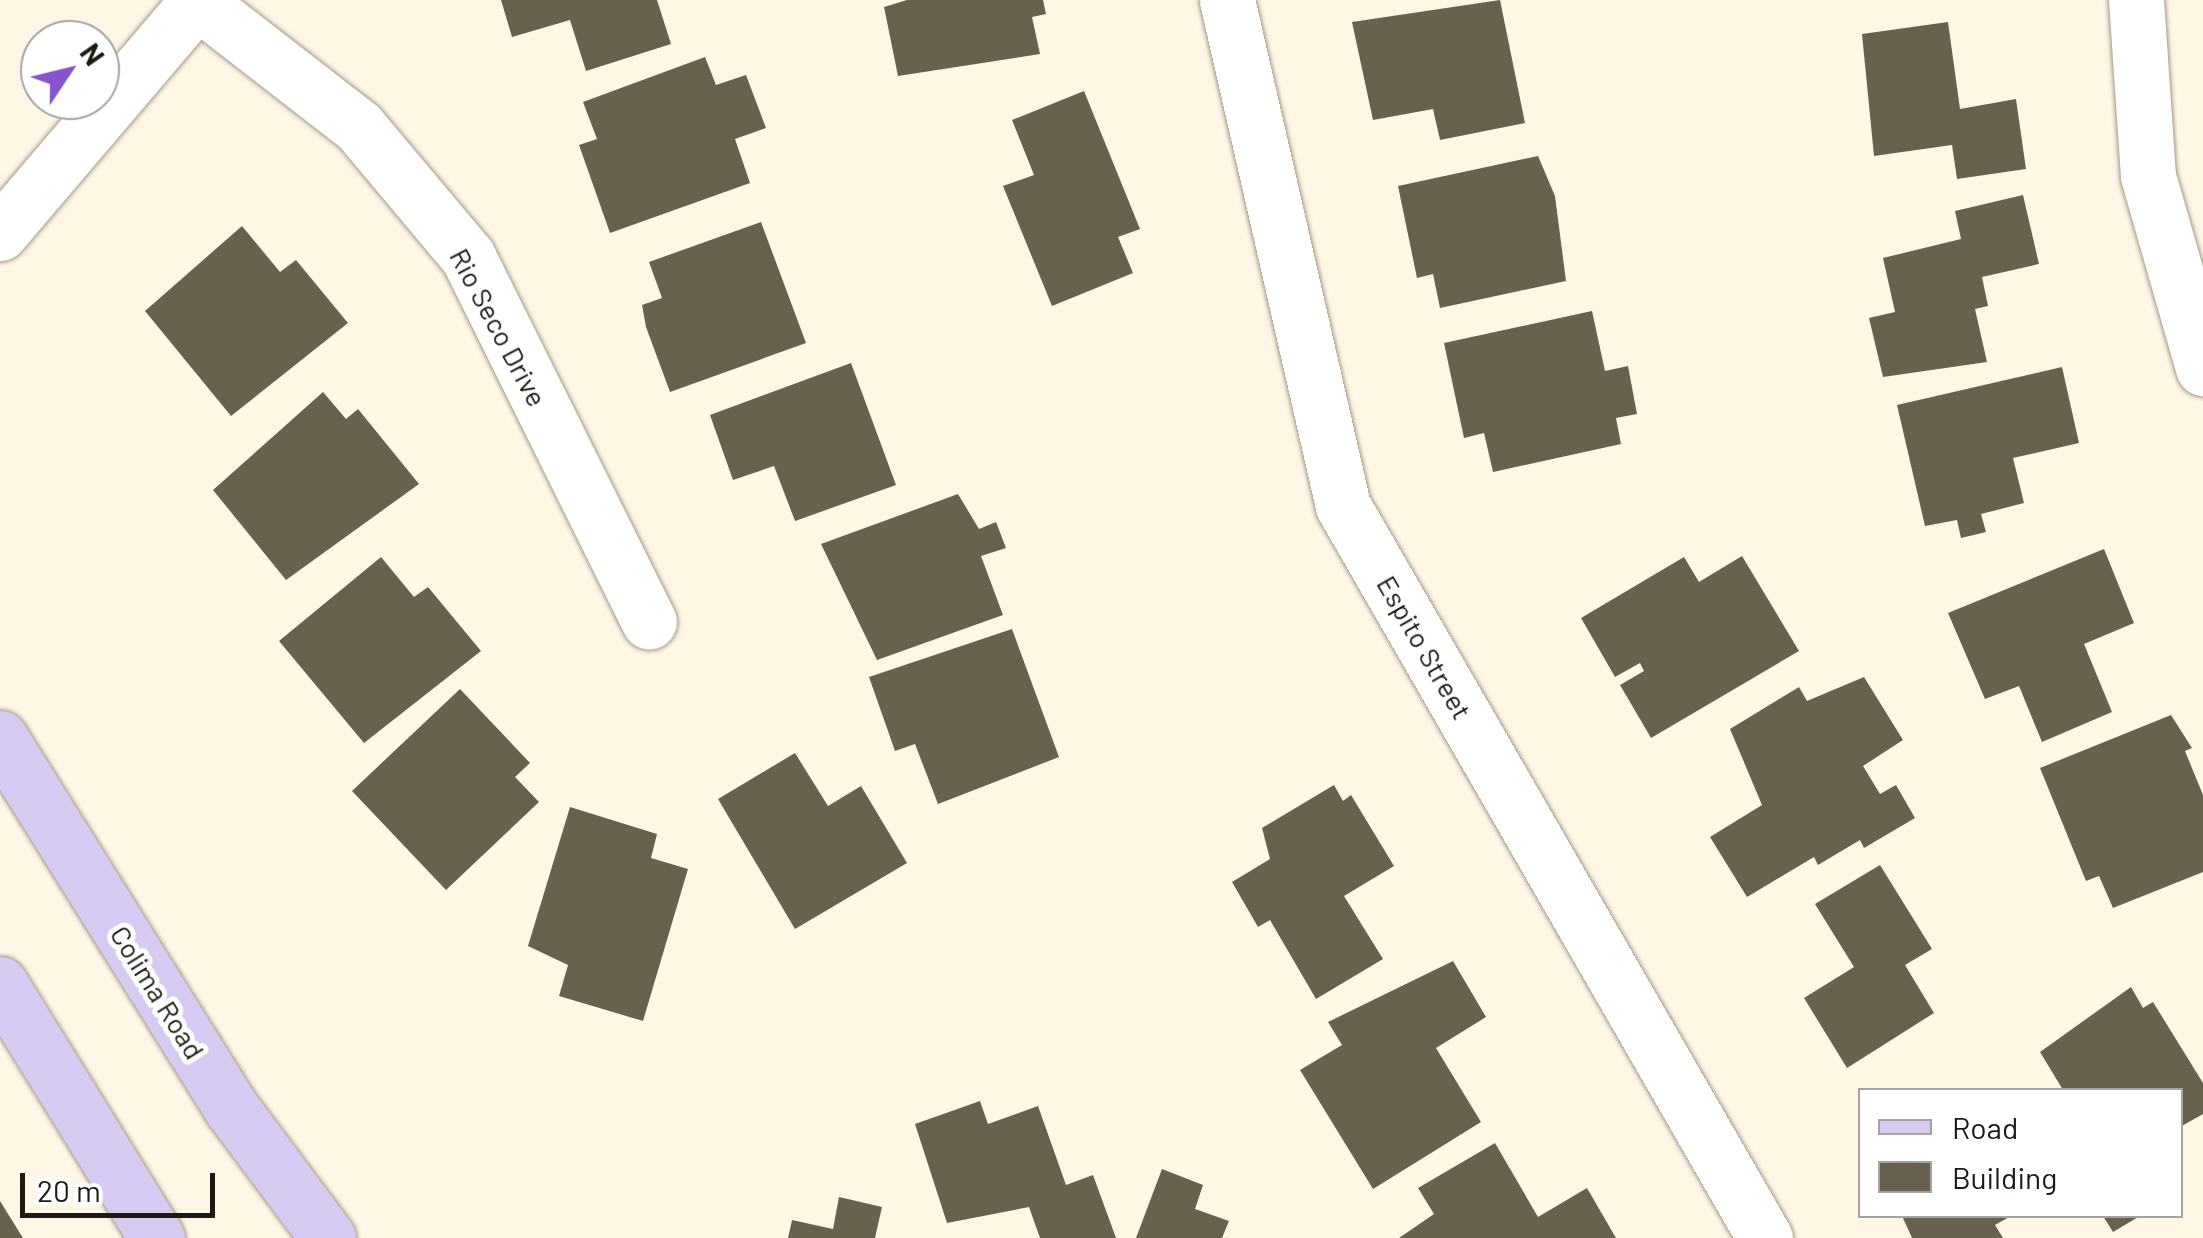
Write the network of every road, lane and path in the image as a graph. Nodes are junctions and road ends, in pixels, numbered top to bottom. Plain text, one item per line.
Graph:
1 (1227, 0) edge
2 (2136, 0) edge
3 (198, 1) edge
4 (0, 233) edge
5 (2203, 368) edge
6 (649, 620) dead end
7 (0, 738) edge
8 (0, 984) edge
9 (157, 1238) edge
10 (328, 1238) edge
11 (1765, 1238) edge

1 - 11 street, Espito Street
2 - 5 street
3 - 4 street
3 - 6 street, Rio Seco Drive
7 - 10 main road, Colima Road
8 - 9 main road

